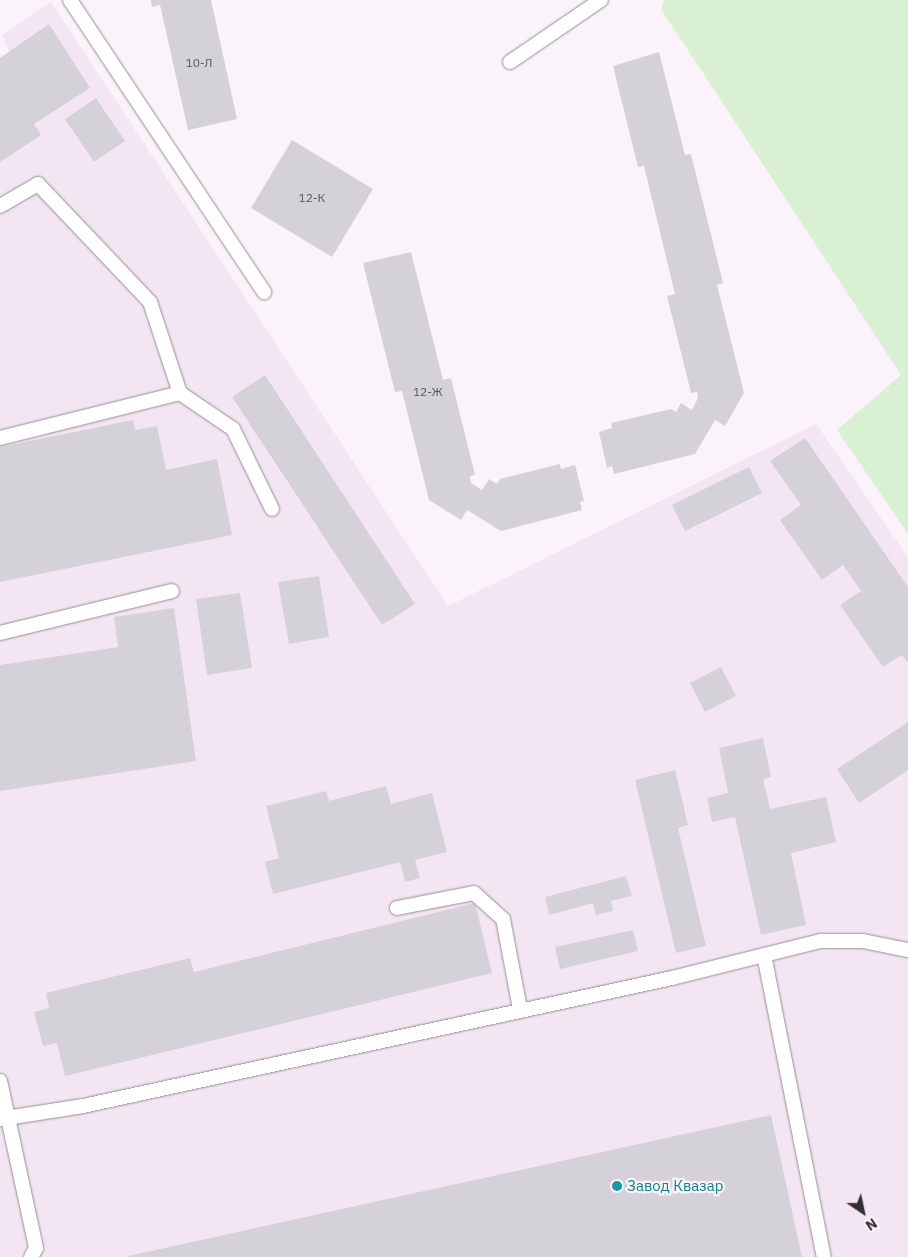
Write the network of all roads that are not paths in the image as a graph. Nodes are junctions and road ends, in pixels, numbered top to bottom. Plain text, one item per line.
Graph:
1 (70, 0) edge
2 (601, 0) edge
3 (510, 62) dead end
4 (0, 206) edge
5 (264, 292) dead end
6 (180, 393) junction
7 (0, 438) edge
8 (272, 509) dead end
9 (172, 591) dead end
10 (0, 633) edge
11 (397, 908) dead end
12 (908, 950) edge
13 (764, 955) junction
14 (520, 1008) junction
15 (0, 1081) edge
16 (4, 1118) edge
17 (31, 1257) edge
18 (824, 1257) edge

1 - 5 lane
2 - 3 lane
4 - 6 lane
6 - 7 lane
6 - 8 lane
9 - 10 lane
11 - 14 lane
12 - 13 lane
13 - 14 lane
13 - 18 lane
14 - 16 lane
15 - 16 lane
16 - 17 lane

